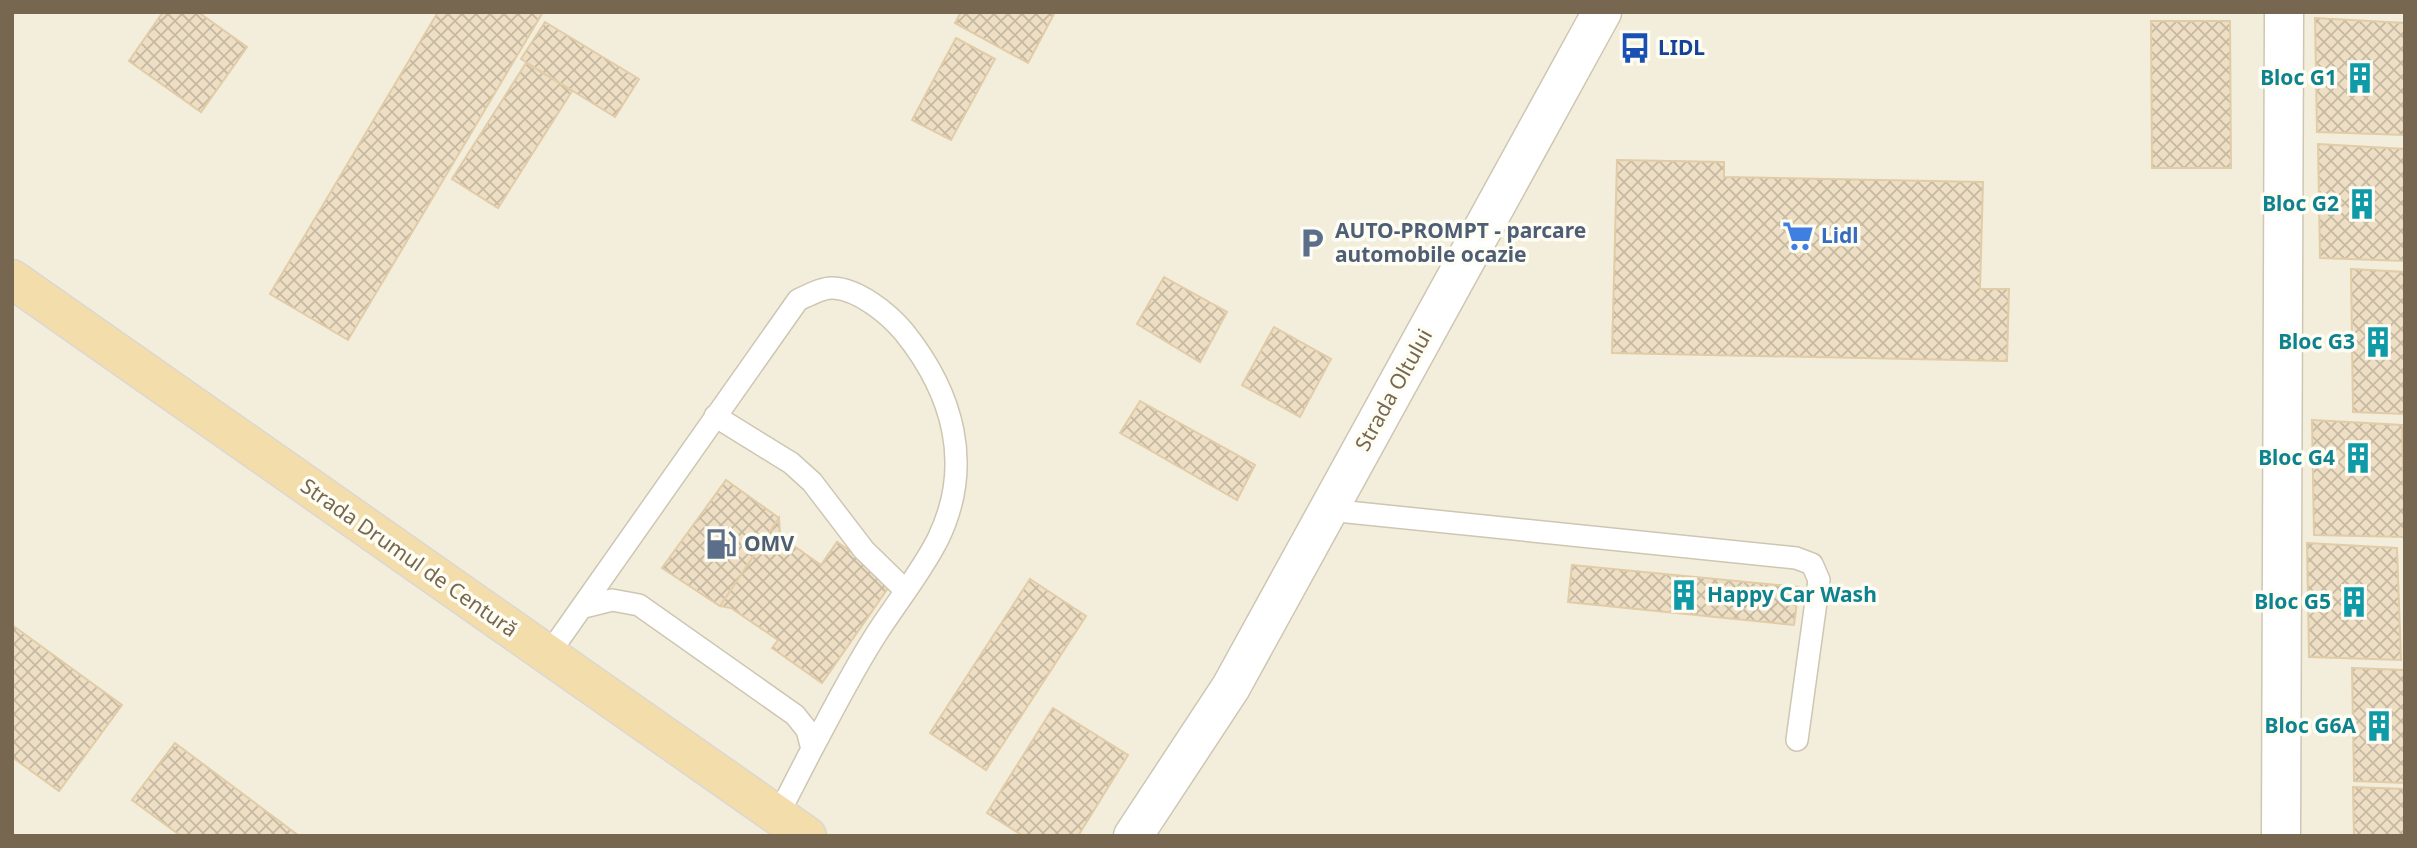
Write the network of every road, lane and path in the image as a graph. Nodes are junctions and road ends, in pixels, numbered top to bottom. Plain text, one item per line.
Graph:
1 (1602, 12) edge
2 (2284, 12) edge
3 (12, 279) edge
4 (715, 416) junction
5 (1328, 510) junction
6 (905, 590) junction
7 (584, 607) junction
8 (548, 655) junction
9 (1797, 740) dead end
10 (812, 749) junction
11 (1182, 765) junction
12 (792, 826) edge
13 (1133, 836) edge
14 (1166, 836) edge
15 (2281, 836) edge

1 - 5 street, Strada Oltului
2 - 15 street
3 - 8 highway, Strada Drumul de Centură
4 - 6 lane
4 - 6 lane
4 - 7 lane
5 - 9 lane
5 - 11 street, Strada Oltului
6 - 10 lane
7 - 8 lane
7 - 10 lane
8 - 12 highway, Strada Drumul de Centură
10 - 12 lane
11 - 13 street, Strada Oltului
11 - 14 street, Strada Oltului

